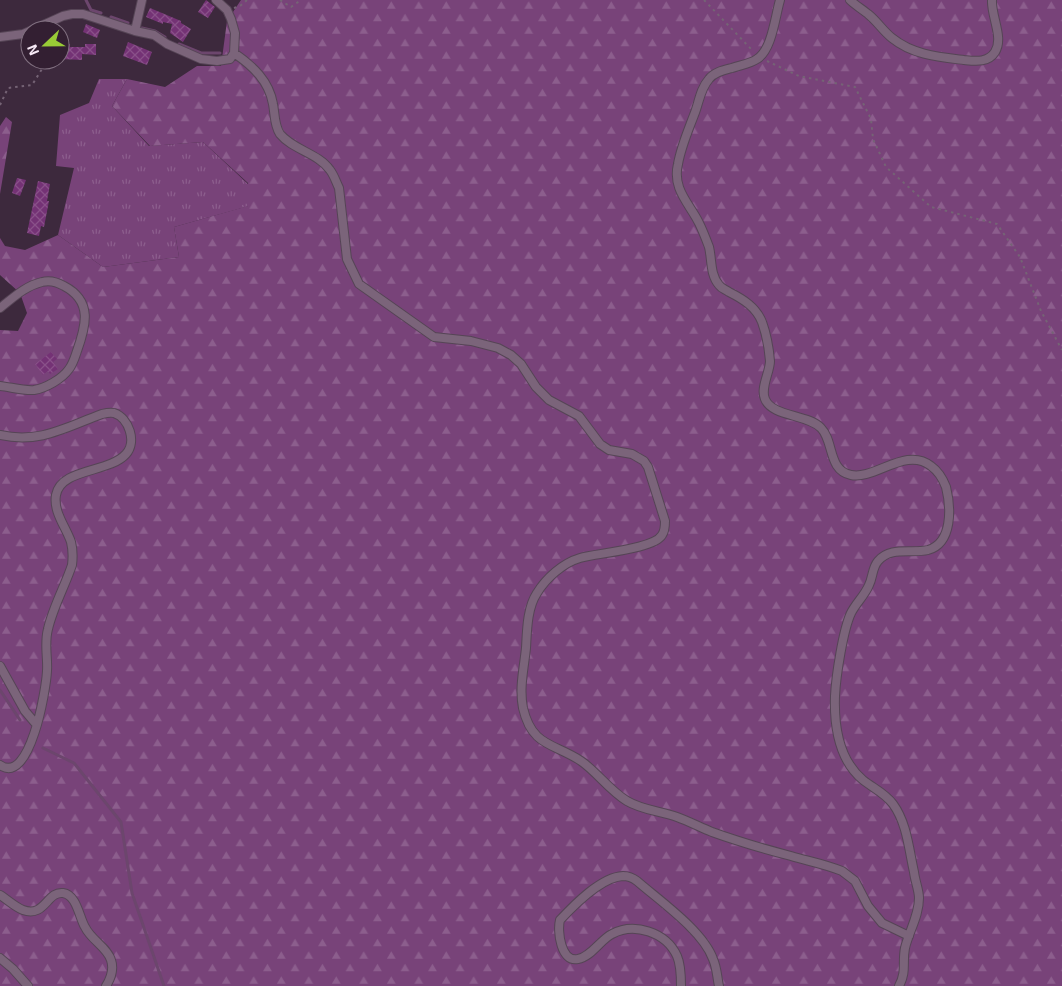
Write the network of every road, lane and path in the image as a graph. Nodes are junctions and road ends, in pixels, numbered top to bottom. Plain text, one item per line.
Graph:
1 (142, 0) edge
2 (216, 0) edge
3 (247, 0) edge
4 (280, 0) edge
5 (300, 0) edge
6 (704, 0) edge
7 (780, 0) edge
8 (850, 0) edge
9 (992, 0) edge
10 (227, 10) junction
11 (57, 20) edge
12 (134, 31) junction
13 (20, 34) edge
14 (0, 37) edge
15 (234, 53) junction
16 (760, 58) junction
17 (41, 70) edge
18 (0, 105) edge
19 (0, 308) edge
20 (1062, 350) edge
21 (0, 386) edge
22 (0, 435) edge
23 (0, 666) edge
24 (36, 724) junction
25 (0, 765) edge
26 (0, 896) edge
27 (909, 936) junction
28 (0, 958) edge
29 (28, 986) edge
30 (106, 986) edge
31 (681, 986) edge
32 (719, 986) edge
33 (898, 986) edge

1 - 12 street
2 - 10 street
3 - 10 path
4 - 5 path
6 - 16 path
7 - 16 street
8 - 9 street
10 - 15 street
11 - 12 street
12 - 15 street
13 - 14 street
15 - 27 street
16 - 20 path
16 - 27 street
17 - 18 path
19 - 21 street
22 - 24 street
23 - 24 street
24 - 25 street
26 - 30 street
27 - 33 street
28 - 29 street
31 - 32 street

